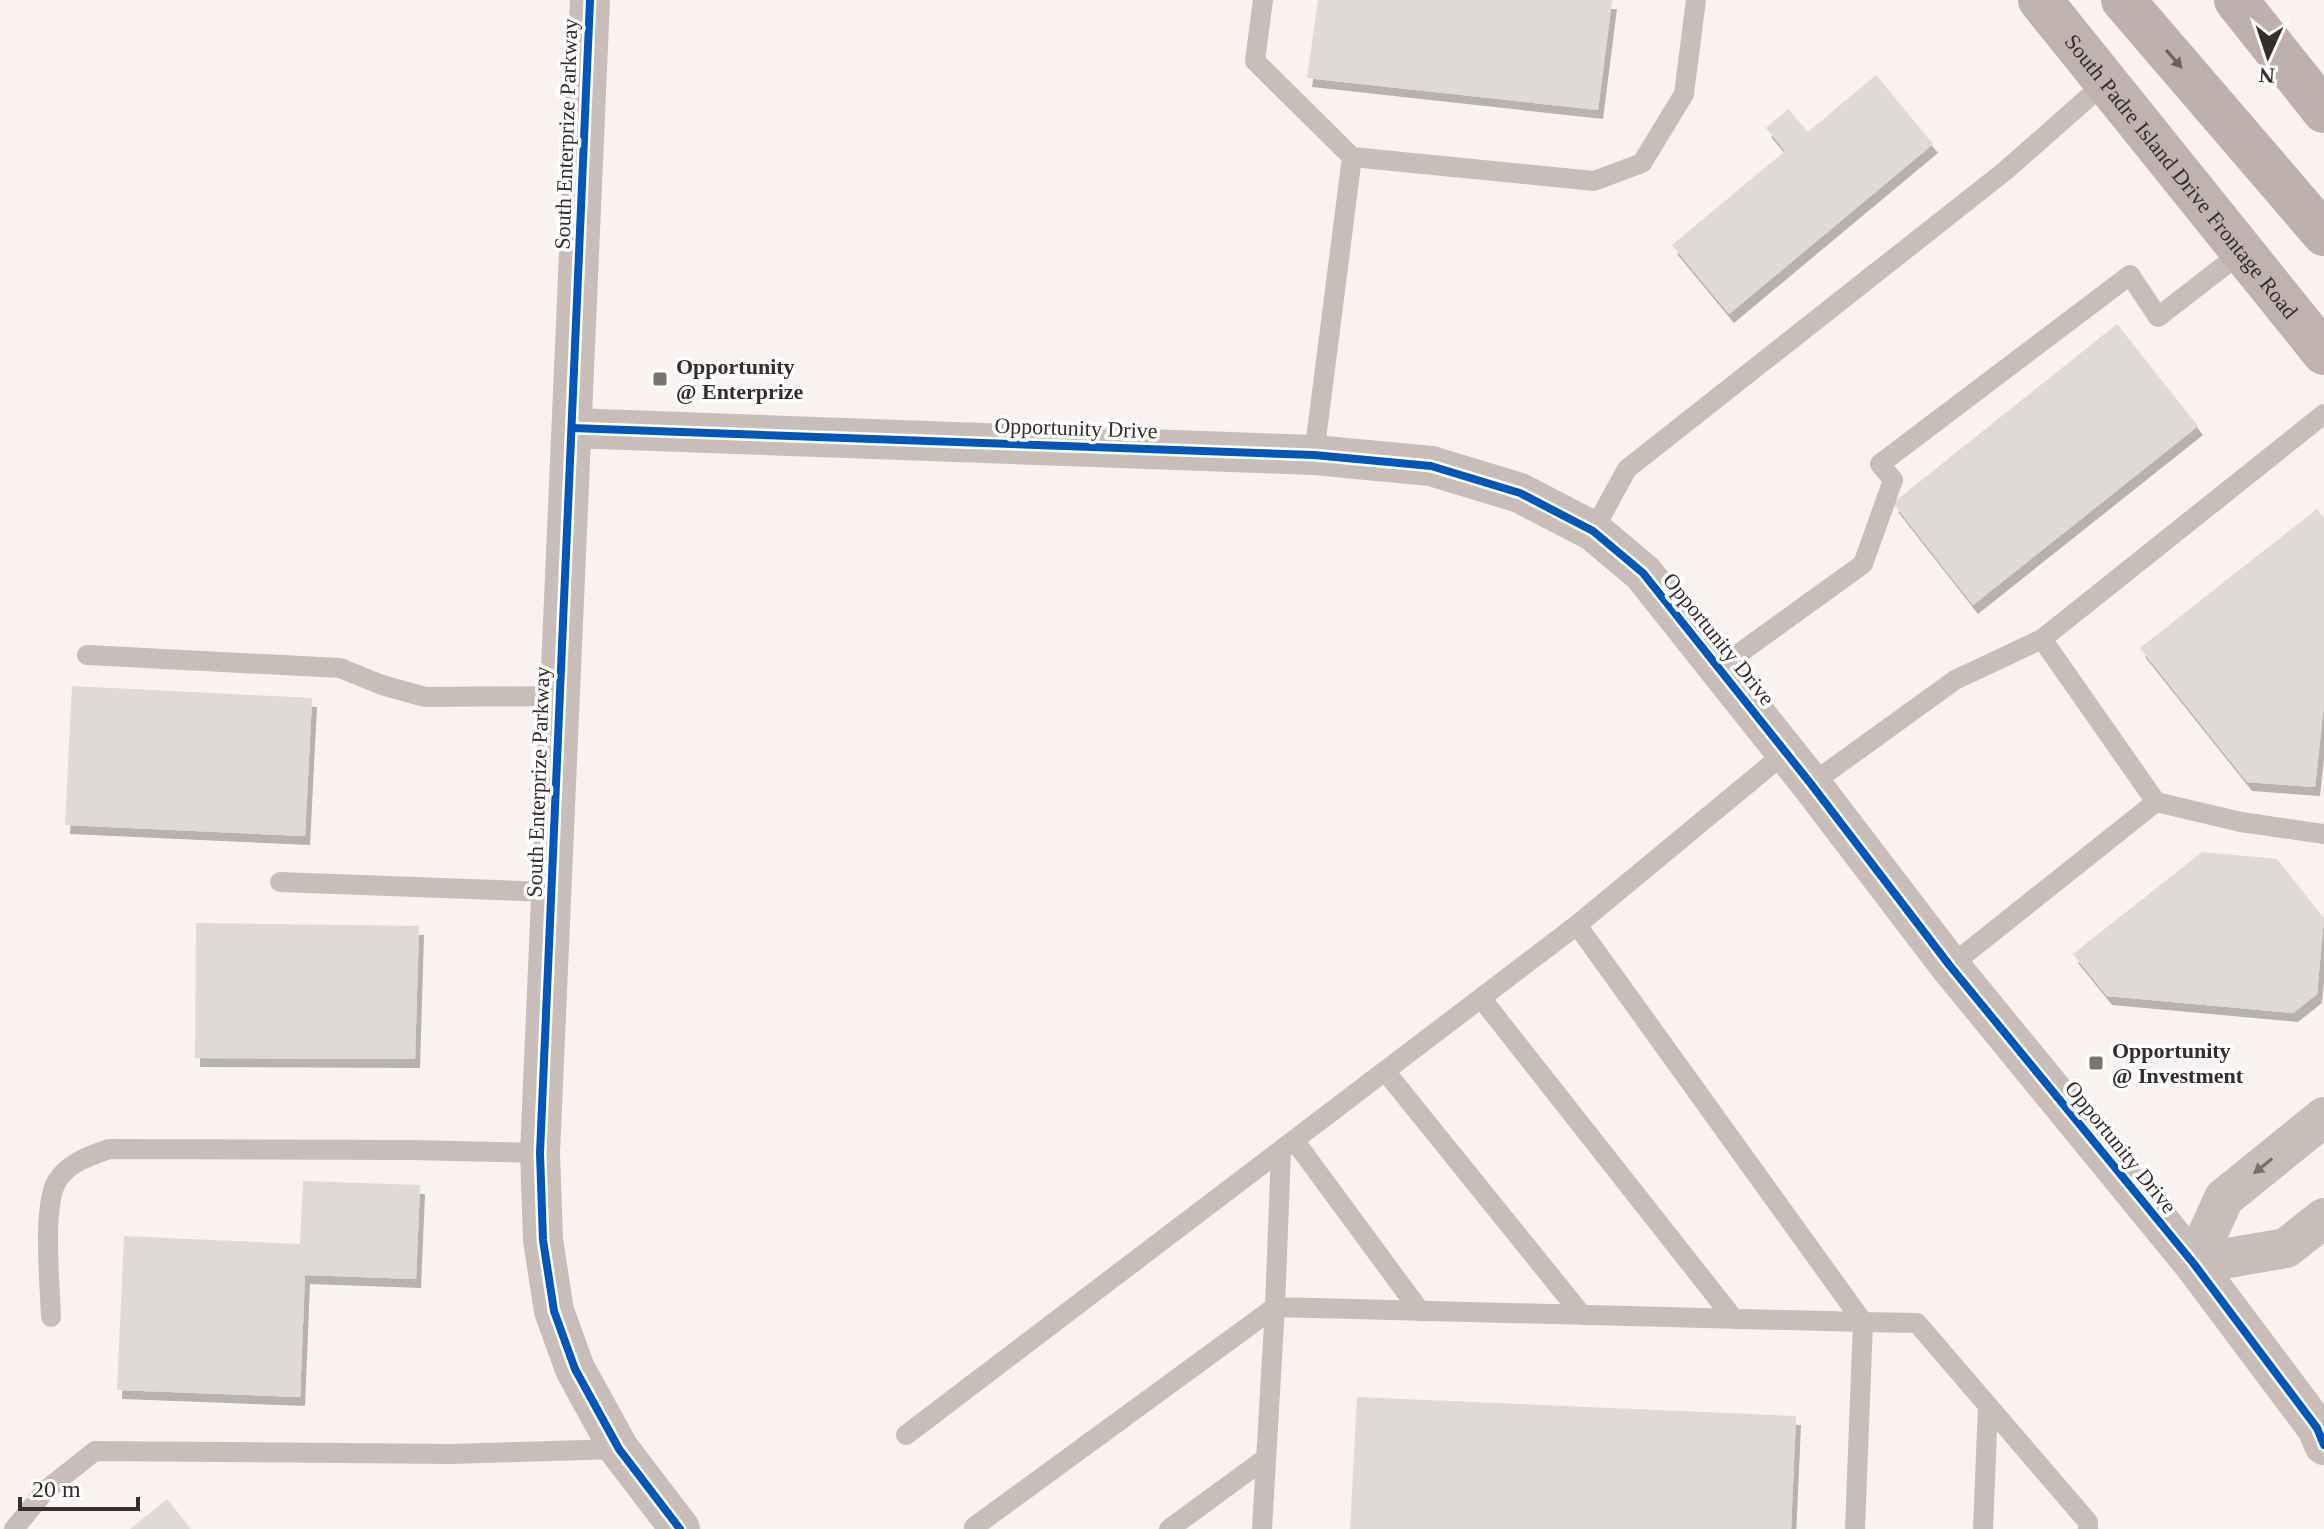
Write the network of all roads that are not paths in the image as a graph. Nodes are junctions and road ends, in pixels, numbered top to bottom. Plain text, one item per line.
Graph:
1 (590, 0) edge
2 (1263, 0) edge
3 (1696, 0) edge
4 (2040, 0) edge
5 (2123, 0) edge
6 (2236, 0) edge
7 (2106, 82) junction
8 (2324, 111) edge
9 (1352, 157) junction
10 (2324, 234) edge
11 (2242, 252) junction
12 (2324, 353) edge
13 (2324, 414) edge
14 (572, 428) junction
15 (1314, 455) junction
16 (1593, 531) junction
17 (2042, 639) junction
18 (87, 655) dead end
19 (1719, 668) junction
20 (559, 696) junction
21 (1786, 752) junction
22 (1811, 784) junction
23 (2156, 802) junction
24 (2324, 834) edge
25 (280, 882) dead end
26 (552, 892) junction
27 (1577, 925) junction
28 (1950, 966) junction
29 (1481, 998) junction
30 (1385, 1071) junction
31 (2324, 1117) edge
32 (1287, 1146) junction
33 (540, 1153) junction
34 (2324, 1218) edge
35 (2194, 1264) junction
36 (1275, 1307) junction
37 (1420, 1311) junction
38 (1582, 1315) junction
39 (51, 1317) dead end
40 (1734, 1319) junction
41 (1863, 1322) junction
42 (1988, 1406) junction
43 (906, 1435) dead end
44 (2324, 1445) edge
45 (619, 1449) junction
46 (1266, 1458) junction
47 (974, 1527) edge
48 (14, 1529) edge
49 (680, 1529) edge
50 (1169, 1529) edge
51 (1262, 1529) edge
52 (1855, 1529) edge
53 (1983, 1529) edge
54 (2088, 1529) edge

1 - 14 street, South Enterprize Parkway
2 - 9 lane
3 - 9 lane
4 - 7 main road, South Padre Island Drive Frontage Road
5 -> 10 highway
6 - 8 highway
7 - 11 main road, South Padre Island Drive Frontage Road
7 - 16 lane
9 - 15 lane
11 - 12 main road, South Padre Island Drive Frontage Road
11 - 19 lane
13 - 17 lane
14 - 15 street, Opportunity Drive
14 - 20 street, South Enterprize Parkway
15 - 16 street, Opportunity Drive
16 - 19 street, Opportunity Drive
17 - 22 lane
17 - 23 lane
18 - 20 lane
19 - 21 street, Opportunity Drive
20 - 26 street, South Enterprize Parkway
21 - 22 street, Opportunity Drive
21 - 27 lane
22 - 28 street, Opportunity Drive
23 - 24 lane
23 - 28 lane
25 - 26 lane
26 - 33 street, South Enterprize Parkway
27 - 29 lane
27 - 41 lane
28 - 35 street, Opportunity Drive
29 - 30 lane
29 - 40 lane
30 - 32 lane
30 - 38 lane
31 -> 35 street
32 - 36 lane
32 - 37 lane
32 - 43 lane
33 - 39 lane
33 - 45 street, South Enterprize Parkway
34 - 35 street
35 - 44 street, Opportunity Drive
36 - 37 lane
36 - 46 lane
36 - 47 lane
37 - 38 lane
38 - 40 lane
40 - 41 lane
41 - 42 lane
41 - 52 lane
42 - 53 lane
42 - 54 lane
45 - 48 lane
45 - 49 street, South Enterprize Parkway
46 - 50 lane
46 - 51 lane

